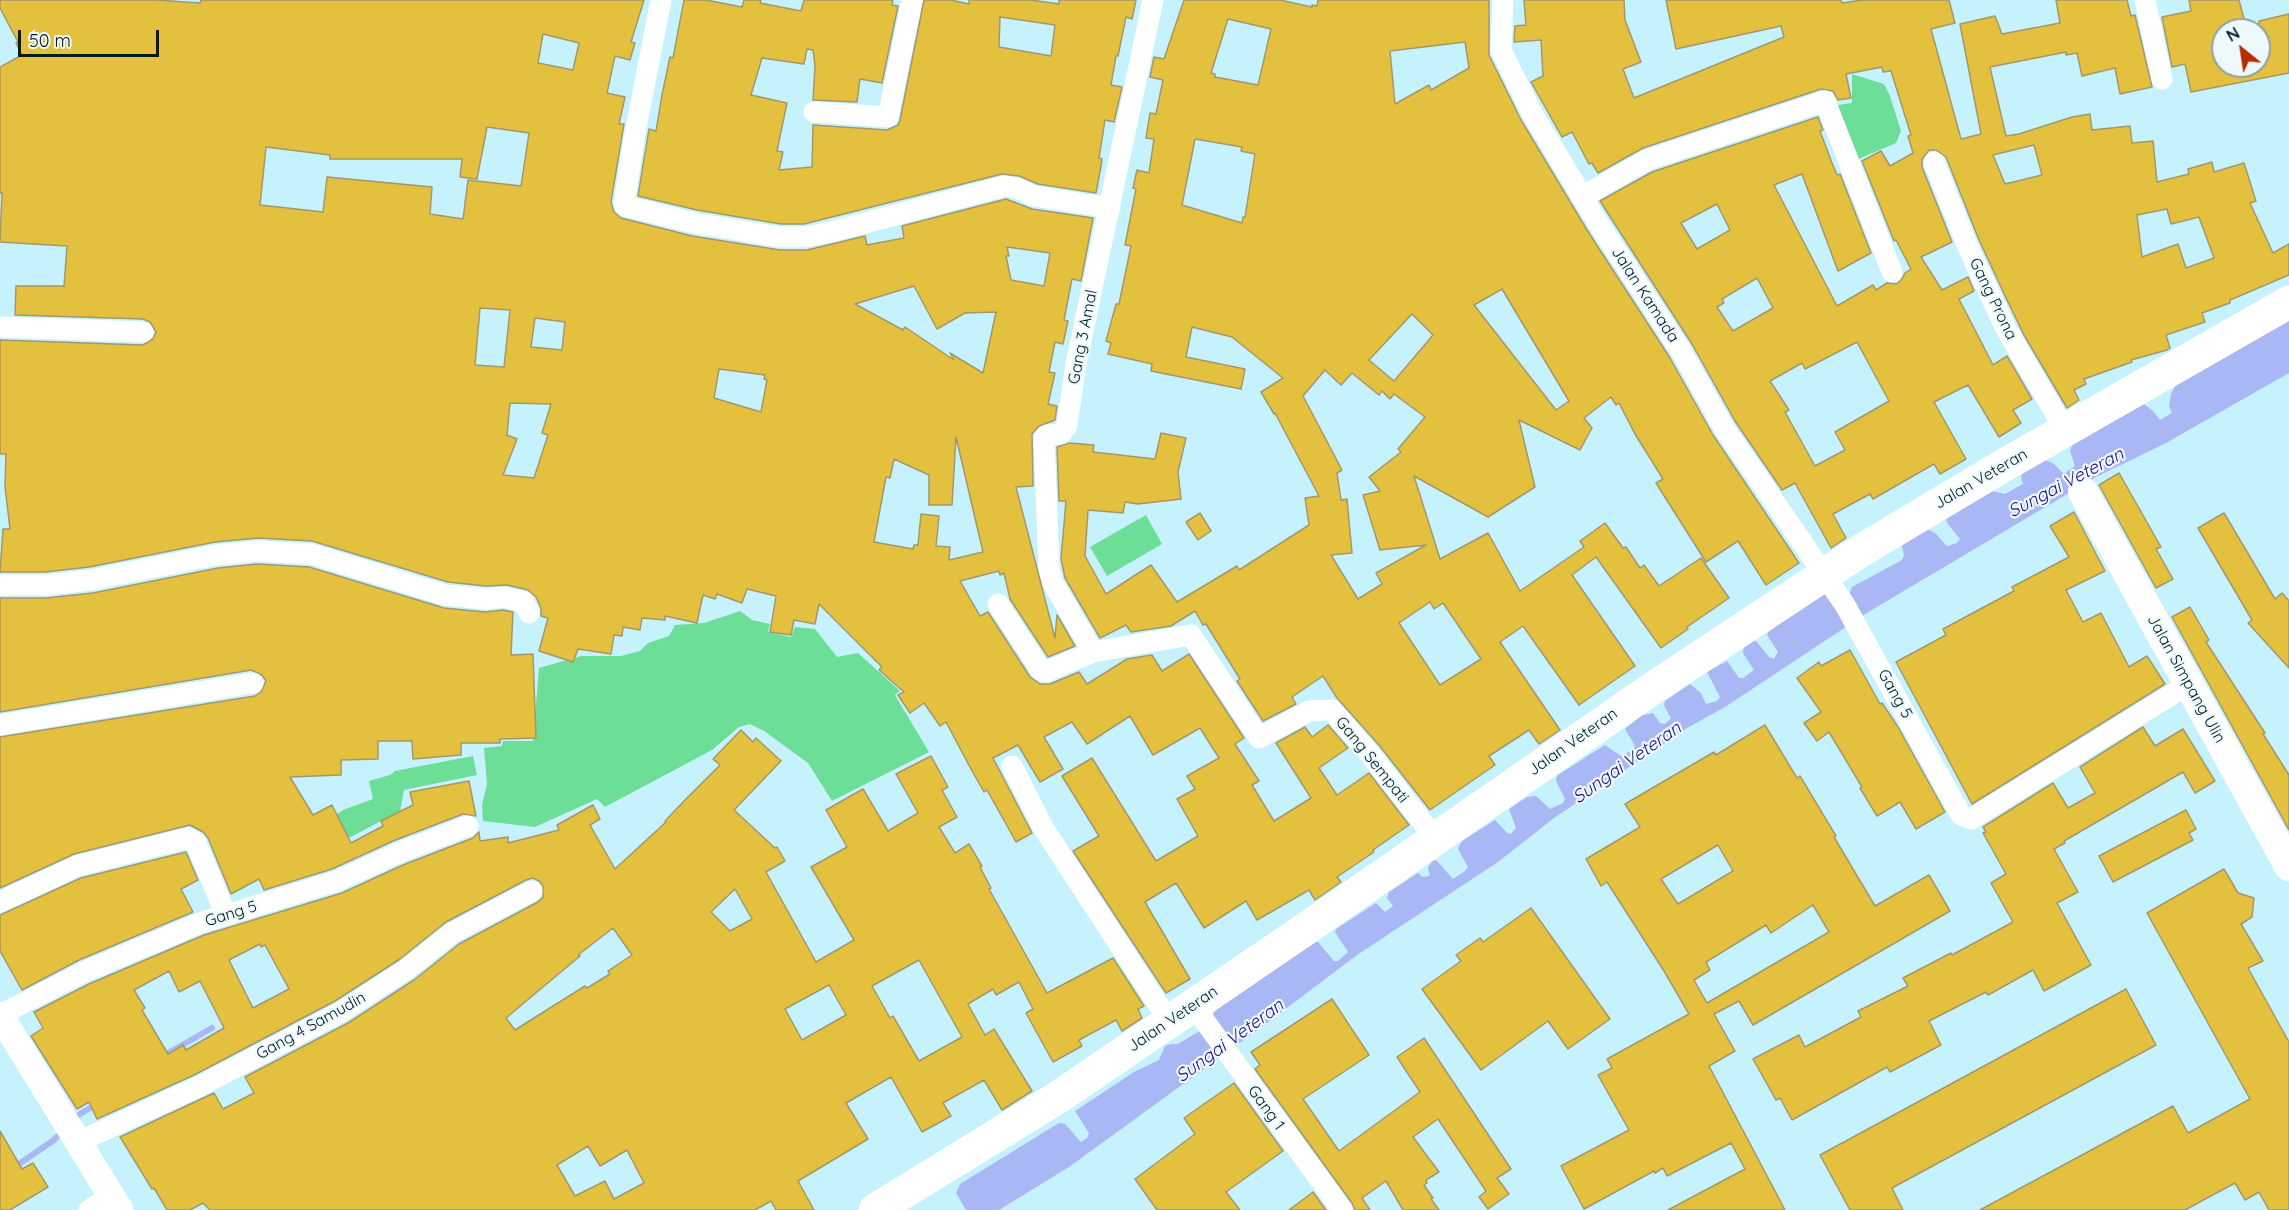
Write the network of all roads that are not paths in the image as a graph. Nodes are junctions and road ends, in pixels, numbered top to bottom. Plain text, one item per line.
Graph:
1 (661, 0) edge
2 (912, 0) edge
3 (1153, 0) edge
4 (1503, 0) edge
5 (2145, 0) edge
6 (2162, 79) dead end
7 (814, 112) dead end
8 (1934, 162) dead end
9 (1582, 197) junction
10 (1110, 208) junction
11 (1892, 272) dead end
12 (2289, 302) edge
13 (0, 327) edge
14 (143, 332) dead end
15 (2065, 430) junction
16 (2083, 492) dead end
17 (1826, 575) junction
18 (0, 585) edge
19 (998, 604) dead end
20 (530, 613) dead end
21 (1093, 652) junction
22 (253, 683) dead end
23 (2189, 684) junction
24 (0, 725) edge
25 (1012, 766) dead end
26 (468, 826) dead end
27 (1434, 838) junction
28 (2289, 866) edge
29 (532, 891) dead end
30 (0, 902) edge
31 (226, 915) junction
32 (0, 1015) edge
33 (1188, 1015) junction
34 (78, 1142) junction
35 (107, 1205) edge
36 (875, 1210) edge
37 (1342, 1210) edge

1 - 10 street
2 - 7 street
3 - 10 street, Gang 3 Amal
4 - 9 street, Jalan Kamada
5 - 6 street
8 - 15 street, Gang Prona
9 - 11 street
9 - 17 street, Jalan Kamada
10 - 21 street, Gang 3 Amal
12 - 15 main road, Jalan Veteran
13 - 14 street
15 - 17 main road, Jalan Veteran
16 - 23 main road, Jalan Simpang Ulin
17 - 23 street, Gang 5
17 - 27 main road, Jalan Veteran
18 - 20 street
19 - 21 street, Gang Sempati
21 - 27 street, Gang Sempati
22 - 24 street
23 - 28 main road, Jalan Simpang Ulin
25 - 33 street, Gang 1
26 - 31 street, Gang 5
27 - 33 main road, Jalan Veteran
29 - 34 street, Gang 4 Samudin
30 - 31 street
31 - 32 street, Gang 5
32 - 34 street
33 - 36 main road, Jalan Veteran
33 - 37 street, Gang 1
34 - 35 street

